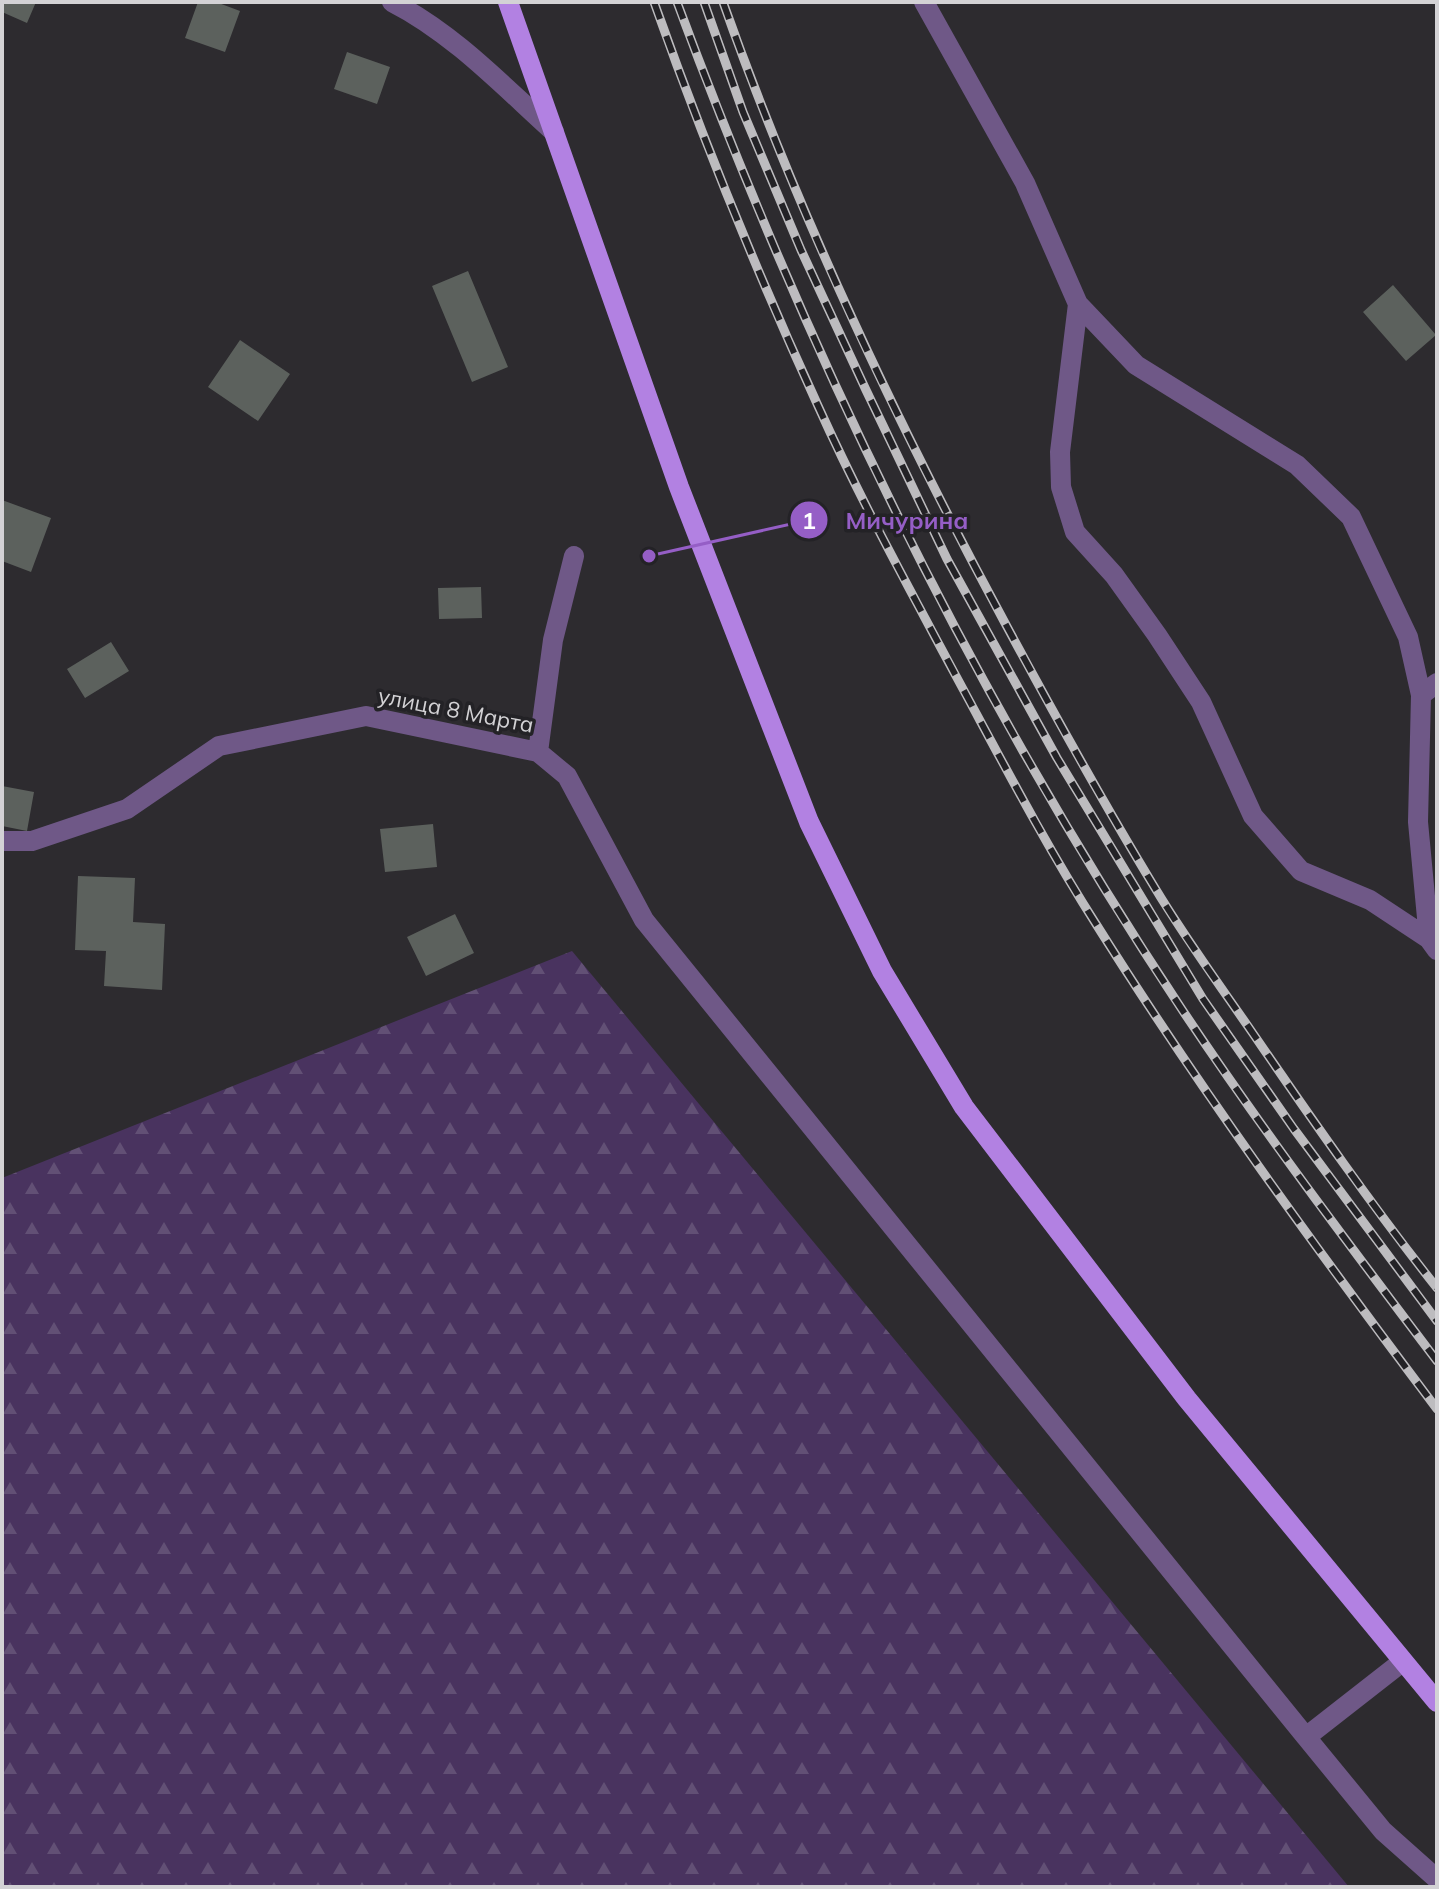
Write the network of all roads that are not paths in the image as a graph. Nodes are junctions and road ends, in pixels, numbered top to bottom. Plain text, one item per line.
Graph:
1 (392, 2) edge
2 (508, 2) edge
3 (924, 2) edge
4 (554, 132) junction
5 (1078, 304) junction
6 (574, 556) dead end
7 (1429, 689) edge
8 (538, 752) junction
9 (2, 841) edge
10 (1433, 944) edge
11 (1402, 1662) junction
12 (1437, 1702) edge
13 (1306, 1737) junction
14 (1437, 1879) edge

1 - 4 street
2 - 4 main road
3 - 5 street
4 - 11 main road
5 - 7 street
5 - 10 street
6 - 8 street, улица 8 Марта
7 - 10 street
8 - 9 street, улица 8 Марта
8 - 13 street
11 - 12 main road
11 - 13 street
13 - 14 street

